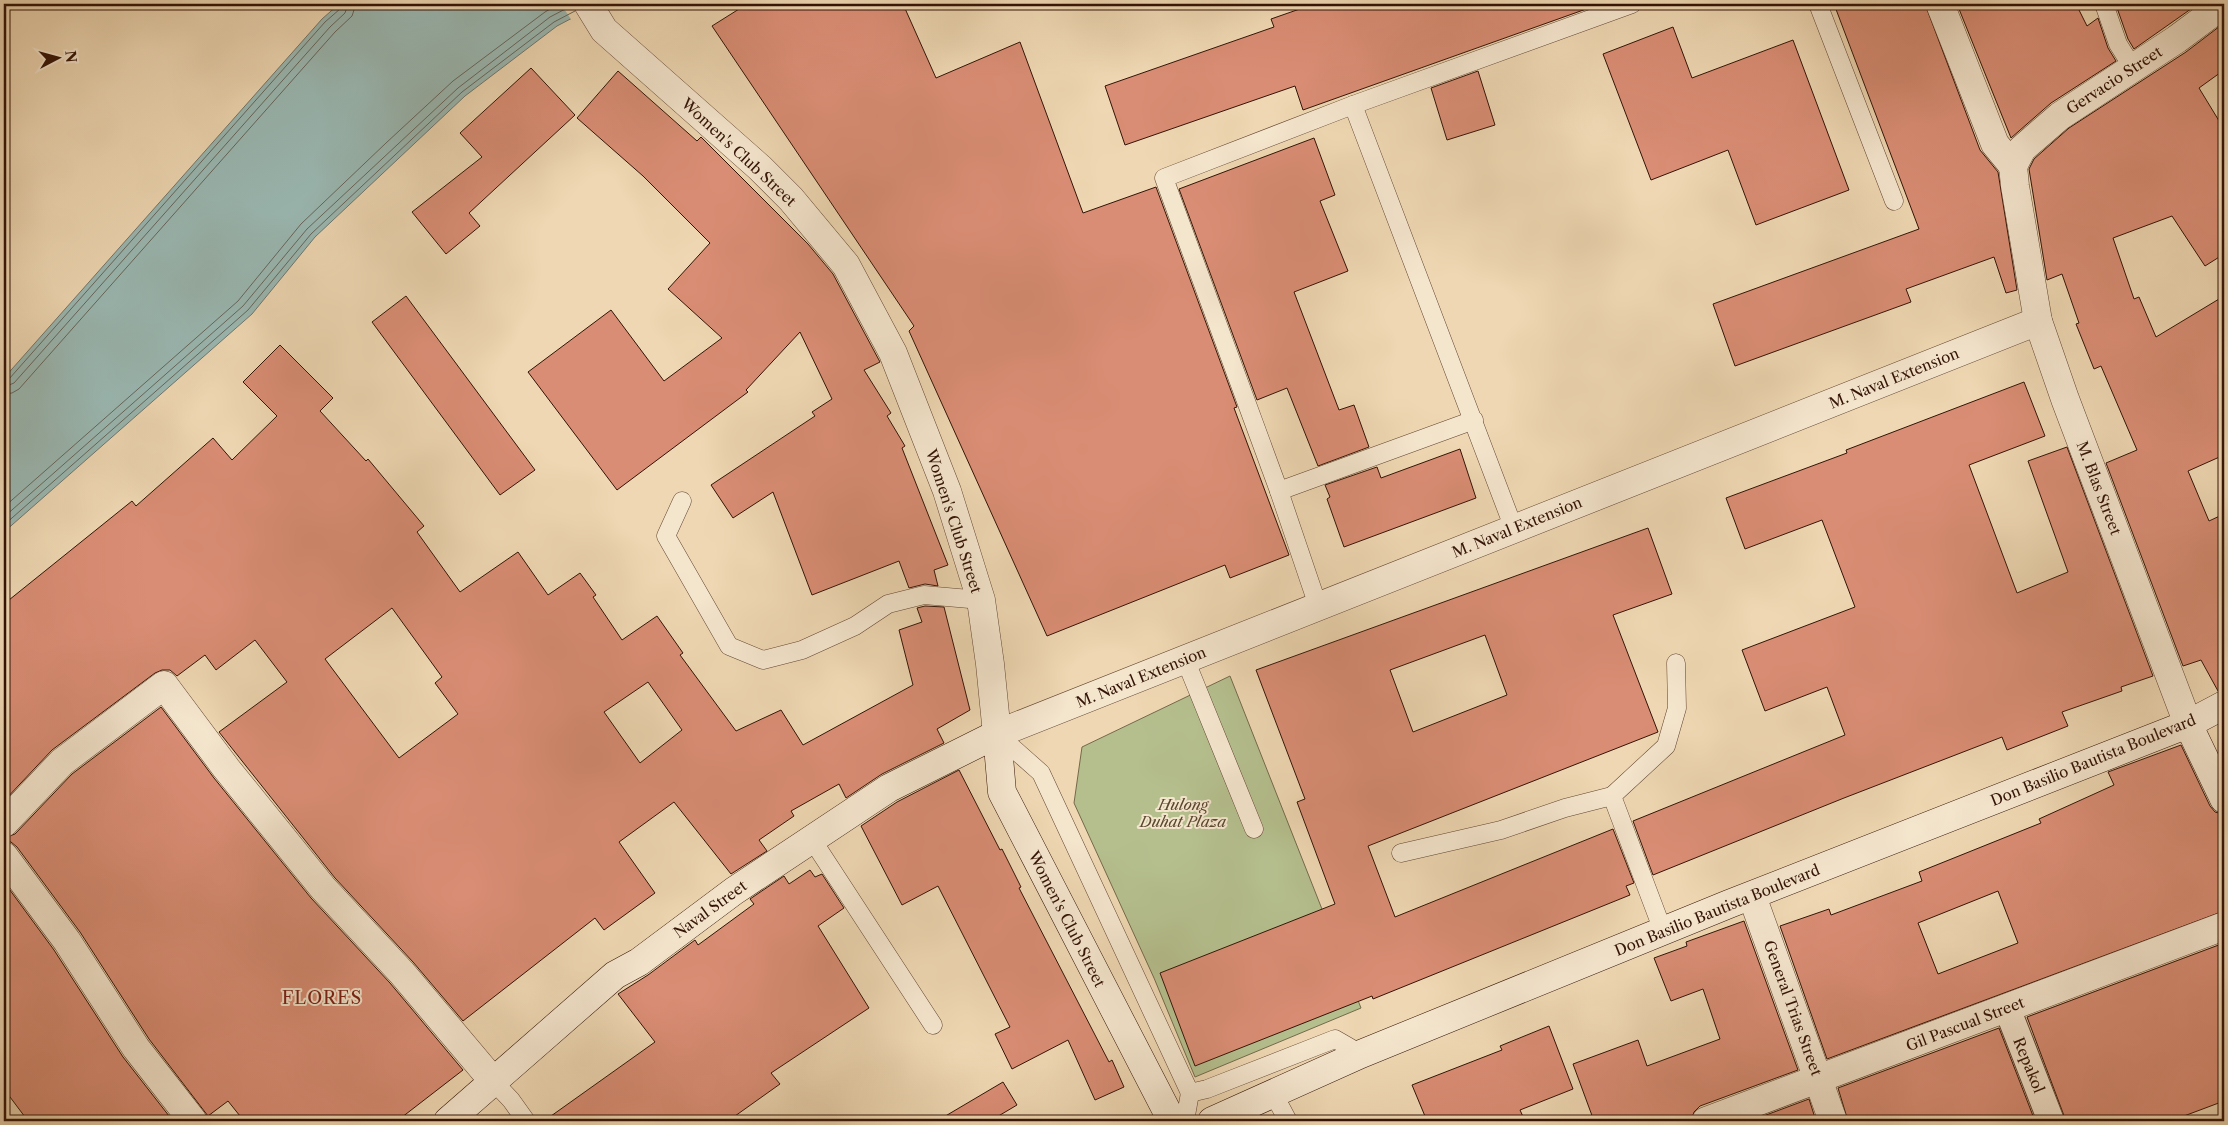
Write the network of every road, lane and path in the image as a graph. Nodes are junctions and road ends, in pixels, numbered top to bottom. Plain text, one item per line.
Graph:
1 (588, 4) edge
2 (1632, 4) edge
3 (1818, 4) edge
4 (1940, 4) edge
5 (2104, 4) edge
6 (2224, 4) edge
7 (2133, 68) junction
8 (1353, 105) junction
9 (2013, 166) junction
10 (1894, 200) dead end
11 (2038, 321) junction
12 (1474, 420) junction
13 (1279, 491) junction
14 (682, 502) dead end
15 (1514, 529) junction
16 (981, 600) junction
17 (1318, 606) junction
18 (1185, 659) junction
19 (1676, 663) dead end
20 (2224, 706) edge
21 (2188, 724) junction
22 (997, 734) junction
23 (1612, 796) junction
24 (2224, 799) edge
25 (4, 823) edge
26 (1254, 829) dead end
27 (811, 838) junction
28 (1401, 853) dead end
29 (4, 856) edge
30 (1752, 896) junction
31 (2224, 926) edge
32 (1663, 932) junction
33 (2007, 1008) junction
34 (933, 1025) dead end
35 (1361, 1054) junction
36 (1818, 1080) junction
37 (494, 1082) junction
38 (1190, 1093) junction
39 (1274, 1093) junction
40 (193, 1121) edge
41 (448, 1121) edge
42 (526, 1121) edge
43 (1172, 1121) edge
44 (1185, 1121) edge
45 (1212, 1121) edge
46 (1288, 1121) edge
47 (1706, 1121) edge
48 (1833, 1121) edge
49 (2051, 1121) edge

1 - 16 street, Women's Club Street
2 - 8 lane
3 - 10 lane
4 - 9 street
5 - 7 lane
6 - 7 street, Gervacio Street
7 - 9 street, Gervacio Street
8 - 12 lane
8 - 13 lane
9 - 11 street, M. Blas Street
11 - 15 street, M. Naval Extension
11 - 21 street, M. Blas Street
12 - 13 lane
12 - 15 lane
13 - 17 lane
14 - 16 lane
15 - 17 street, M. Naval Extension
16 - 22 street, Women's Club Street
17 - 18 street, M. Naval Extension
18 - 22 street, M. Naval Extension
18 - 26 lane
19 - 23 lane
20 - 21 street, Don Basilio Bautista Boulevard
21 - 24 street, M. Blas Street
21 - 30 street, Don Basilio Bautista Boulevard
22 - 27 street, Naval Street
22 - 38 lane
22 - 43 street, Women's Club Street
23 - 28 lane
23 - 32 lane
25 - 37 street
27 - 34 lane
27 - 37 street, Naval Street
29 - 40 street
30 - 32 street, Don Basilio Bautista Boulevard
30 - 36 street, General Trias Street
31 - 33 street, Gil Pascual Street
32 - 35 street, Don Basilio Bautista Boulevard
33 - 36 street, Gil Pascual Street
33 - 49 street, Repakol
35 - 38 lane
35 - 39 street, Don Basilio Bautista Boulevard
36 - 47 street, Gil Pascual Street
36 - 48 street, General Trias Street
37 - 41 street, Naval Street
37 - 42 lane
38 - 44 lane
39 - 45 street, Don Basilio Bautista Boulevard
39 - 46 lane

